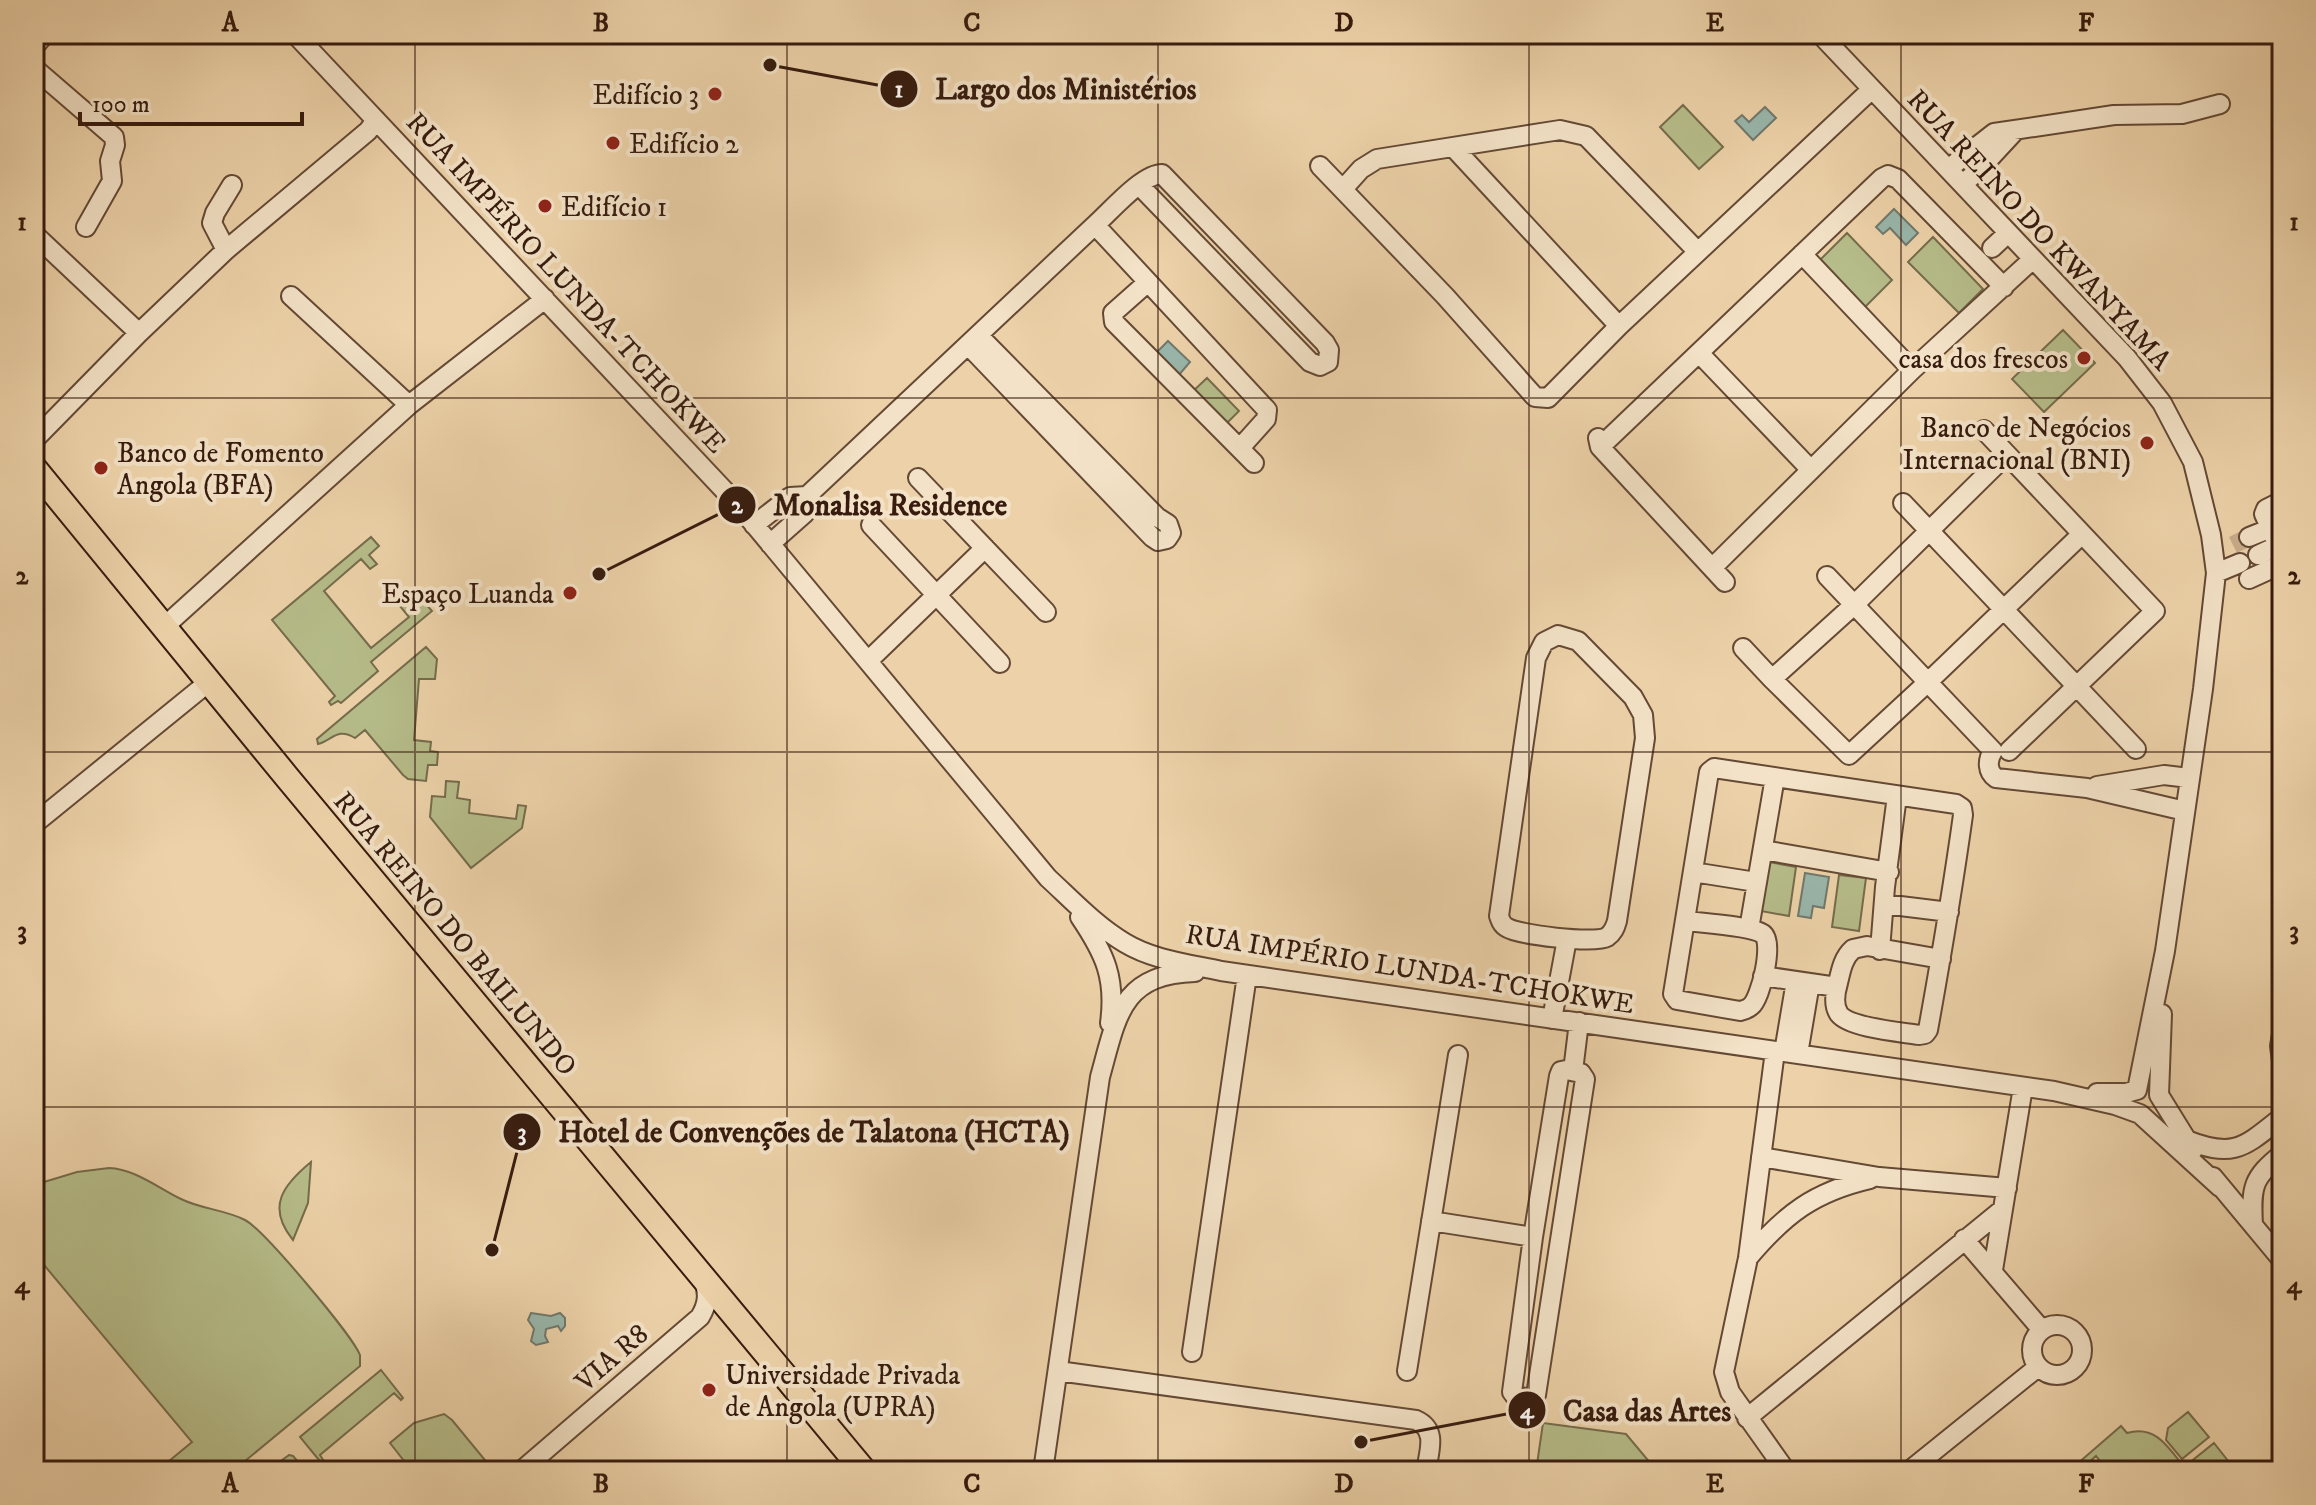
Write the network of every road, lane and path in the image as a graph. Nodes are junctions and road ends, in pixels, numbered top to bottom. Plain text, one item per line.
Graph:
1 (45, 34) edge
2 (295, 34) edge
3 (1820, 34) edge
4 (34, 47) edge
5 (34, 68) edge
6 (1872, 89) junction
7 (2220, 104) dead end
8 (376, 120) junction
9 (2015, 131) junction
10 (1453, 147) junction
11 (1320, 166) dead end
12 (1948, 169) junction
13 (1963, 184) junction
14 (232, 185) dead end
15 (1139, 185) junction
16 (1343, 189) junction
17 (1095, 225) junction
18 (86, 227) dead end
19 (2008, 233) junction
20 (34, 234) edge
21 (226, 250) junction
22 (1698, 252) junction
23 (1802, 254) junction
24 (1985, 255) junction
25 (2030, 255) junction
26 (2004, 277) junction
27 (1148, 282) junction
28 (291, 296) dead end
29 (545, 299) junction
30 (1619, 326) junction
31 (139, 333) junction
32 (973, 340) junction
33 (1700, 354) junction
34 (1912, 370) junction
35 (409, 405) junction
36 (1984, 430) dead end
37 (34, 440) edge
38 (1240, 448) junction
39 (2006, 455) junction
40 (1254, 463) dead end
41 (34, 468) edge
42 (1811, 470) junction
43 (918, 478) dead end
44 (807, 496) junction
45 (2282, 501) edge
46 (1903, 503) dead end
47 (754, 525) junction
48 (871, 525) dead end
49 (2269, 529) junction
50 (1928, 530) junction
51 (2081, 535) junction
52 (770, 544) junction
53 (985, 548) junction
54 (2215, 553) junction
55 (2258, 555) tunnel mouth
56 (2280, 555) edge
57 (2216, 573) junction
58 (1827, 576) dead end
59 (937, 595) junction
60 (1855, 604) junction
61 (2005, 607) junction
62 (1046, 612) dead end
63 (165, 626) junction
64 (1743, 648) dead end
65 (868, 661) junction
66 (1000, 663) dead end
67 (1772, 679) junction
68 (210, 681) junction
69 (1927, 683) junction
70 (2076, 685) junction
71 (2136, 749) dead end
72 (2008, 766) junction
73 (2164, 775) junction
74 (1775, 777) junction
75 (2189, 778) junction
76 (2087, 788) junction
77 (1897, 796) junction
78 (2160, 806) junction
79 (2185, 811) junction
80 (34, 824) edge
81 (1763, 850) junction
82 (1693, 872) junction
83 (1889, 872) junction
84 (1048, 878) junction
85 (1756, 882) junction
86 (1884, 904) junction
87 (1949, 912) junction
88 (1687, 921) junction
89 (1749, 929) junction
90 (1567, 939) junction
91 (1880, 950) junction
92 (2165, 951) junction
93 (1941, 959) junction
94 (1221, 971) junction
95 (1247, 975) junction
96 (1763, 976) junction
97 (1803, 982) junction
98 (1837, 987) junction
99 (1552, 1019) junction
100 (1579, 1022) junction
101 (2282, 1034) edge
102 (1786, 1052) junction
103 (1458, 1055) dead end
104 (2282, 1061) edge
105 (1573, 1071) junction
106 (1100, 1077) junction
107 (2023, 1087) junction
108 (2137, 1090) junction
109 (2054, 1091) junction
110 (2159, 1095) junction
111 (2140, 1114) junction
112 (2282, 1117) edge
113 (2184, 1139) junction
114 (2243, 1147) junction
115 (2282, 1154) edge
116 (1761, 1157) junction
117 (2262, 1171) junction
118 (1879, 1177) junction
119 (2220, 1187) junction
120 (2007, 1188) junction
121 (2003, 1209) junction
122 (1431, 1221) junction
123 (2253, 1225) junction
124 (1533, 1237) junction
125 (1964, 1239) junction
126 (1748, 1258) junction
127 (2282, 1260) edge
128 (1993, 1270) junction
129 (699, 1271) junction
130 (2042, 1330) junction
131 (1192, 1352) dead end
132 (2038, 1367) junction
133 (1058, 1371) junction
134 (1407, 1371) dead end
135 (1747, 1418) junction
136 (521, 1471) edge
137 (864, 1471) edge
138 (1043, 1471) edge
139 (1426, 1471) edge
140 (1786, 1471) edge
141 (1909, 1471) edge

1 - 4 street
2 - 8 street, RUA IMPÉRIO LUNDA-TCHOKWE
3 - 6 street, RUA REINO DO KWANYAMA
5 - 18 street
6 - 12 street, RUA REINO DO KWANYAMA
6 - 22 street
7 - 9 street
8 - 21 street
8 - 29 street, RUA IMPÉRIO LUNDA-TCHOKWE
9 - 12 street
9 - 13 street
10 - 16 street
10 - 22 street
10 - 30 street
11 - 16 street
12 - 13 street, RUA REINO DO KWANYAMA
13 - 19 street, RUA REINO DO KWANYAMA
14 - 21 street
15 - 15 street
15 - 17 street
16 - 30 street
17 - 27 street
17 - 32 street
19 - 24 street
19 - 25 street, RUA REINO DO KWANYAMA
20 - 31 street
21 - 31 street
22 - 30 street
23 - 24 street
23 - 33 street
23 - 34 street
24 - 26 street
25 - 26 street
25 - 54 street, RUA REINO DO KWANYAMA
26 - 34 street
27 - 38 street
27 - 38 street
28 - 35 street
29 - 35 street
29 - 47 street, RUA IMPÉRIO LUNDA-TCHOKWE
31 - 37 street
32 - 32 street
32 - 44 street
33 - 42 street
33 - 42 street
34 - 42 street
35 - 63 street
36 - 39 street
38 - 40 street
39 - 50 street
39 - 51 street
41 - 63 main road, RUA REINO DO BAILUNDO
43 - 53 street
44 - 47 street
44 - 52 street
45 - 49 street
46 - 50 street
47 - 52 street, RUA IMPÉRIO LUNDA-TCHOKWE
48 - 59 street
49 - 54 street
49 - 56 street
50 - 60 street
50 - 61 street
51 - 61 street
51 - 70 street
52 - 65 street, RUA IMPÉRIO LUNDA-TCHOKWE
53 - 59 street
53 - 62 street
54 - 57 street, RUA REINO DO KWANYAMA
55 - 56 street
56 - 57 street
57 - 75 street, RUA REINO DO KWANYAMA
58 - 60 street
59 - 65 street
59 - 66 street
60 - 67 street
60 - 69 street
61 - 69 street
61 - 70 street
63 - 68 main road, RUA REINO DO BAILUNDO
64 - 67 street
65 - 84 street, RUA IMPÉRIO LUNDA-TCHOKWE
67 - 69 street
68 - 80 street
68 - 129 main road, RUA REINO DO BAILUNDO
69 - 72 street
70 - 71 street
70 - 72 street
72 - 76 street
73 - 75 street
73 - 76 street
73 - 78 street
74 - 77 street
74 - 81 street
74 - 82 street
75 - 79 street, RUA REINO DO KWANYAMA
76 - 78 street
77 - 83 street
77 - 87 street
78 - 79 street
79 - 92 street, RUA REINO DO KWANYAMA
81 - 83 street
81 - 85 street
82 - 85 street
82 - 88 street
83 - 86 street
84 - 94 street, RUA IMPÉRIO LUNDA-TCHOKWE
84 - 106 street
85 - 89 street
86 - 87 street
86 - 91 street
87 - 93 street
88 - 89 street
88 - 96 street
89 - 96 street
90 - 90 street
90 - 99 street
91 - 93 street
91 - 98 street
92 - 108 street, RUA REINO DO KWANYAMA
92 - 110 street, RUA REINO DO KWANYAMA
93 - 98 street
94 - 95 street, RUA IMPÉRIO LUNDA-TCHOKWE
94 - 106 street
95 - 99 street, RUA IMPÉRIO LUNDA-TCHOKWE
95 - 131 street
96 - 97 street
97 - 98 street
97 - 102 street
99 - 100 street, RUA IMPÉRIO LUNDA-TCHOKWE
100 - 102 street, RUA IMPÉRIO LUNDA-TCHOKWE
100 - 105 street
101 - 104 street
102 - 107 street, RUA IMPÉRIO LUNDA-TCHOKWE
102 - 116 street
103 - 122 street
105 - 124 street
105 - 124 street
106 - 133 street
107 - 109 street, RUA IMPÉRIO LUNDA-TCHOKWE
107 - 120 street
108 - 109 street, RUA IMPÉRIO LUNDA-TCHOKWE
108 - 110 street, RUA IMPÉRIO LUNDA-TCHOKWE
108 - 111 street
109 - 111 street, RUA IMPÉRIO LUNDA-TCHOKWE
110 - 111 street
110 - 113 street, RUA IMPÉRIO LUNDA-TCHOKWE
111 - 119 street, RUA IMPÉRIO LUNDA-TCHOKWE
112 - 114 street
113 - 114 street
113 - 119 street, RUA IMPÉRIO LUNDA-TCHOKWE
114 - 117 street
115 - 117 street
116 - 118 street
116 - 126 street
117 - 123 street
118 - 120 street
118 - 126 street
119 - 123 street, RUA IMPÉRIO LUNDA-TCHOKWE
120 - 121 street
121 - 125 street
121 - 128 street
122 - 124 street
122 - 134 street
123 - 127 street, RUA IMPÉRIO LUNDA-TCHOKWE
125 - 128 street
125 - 135 street
126 - 135 street
128 - 130 street
129 - 136 street, VIA R8
129 - 137 main road, RUA REINO DO BAILUNDO
130 - 132 street
130 - 132 street
132 - 141 street
133 - 138 street
133 - 139 street
135 - 140 street

